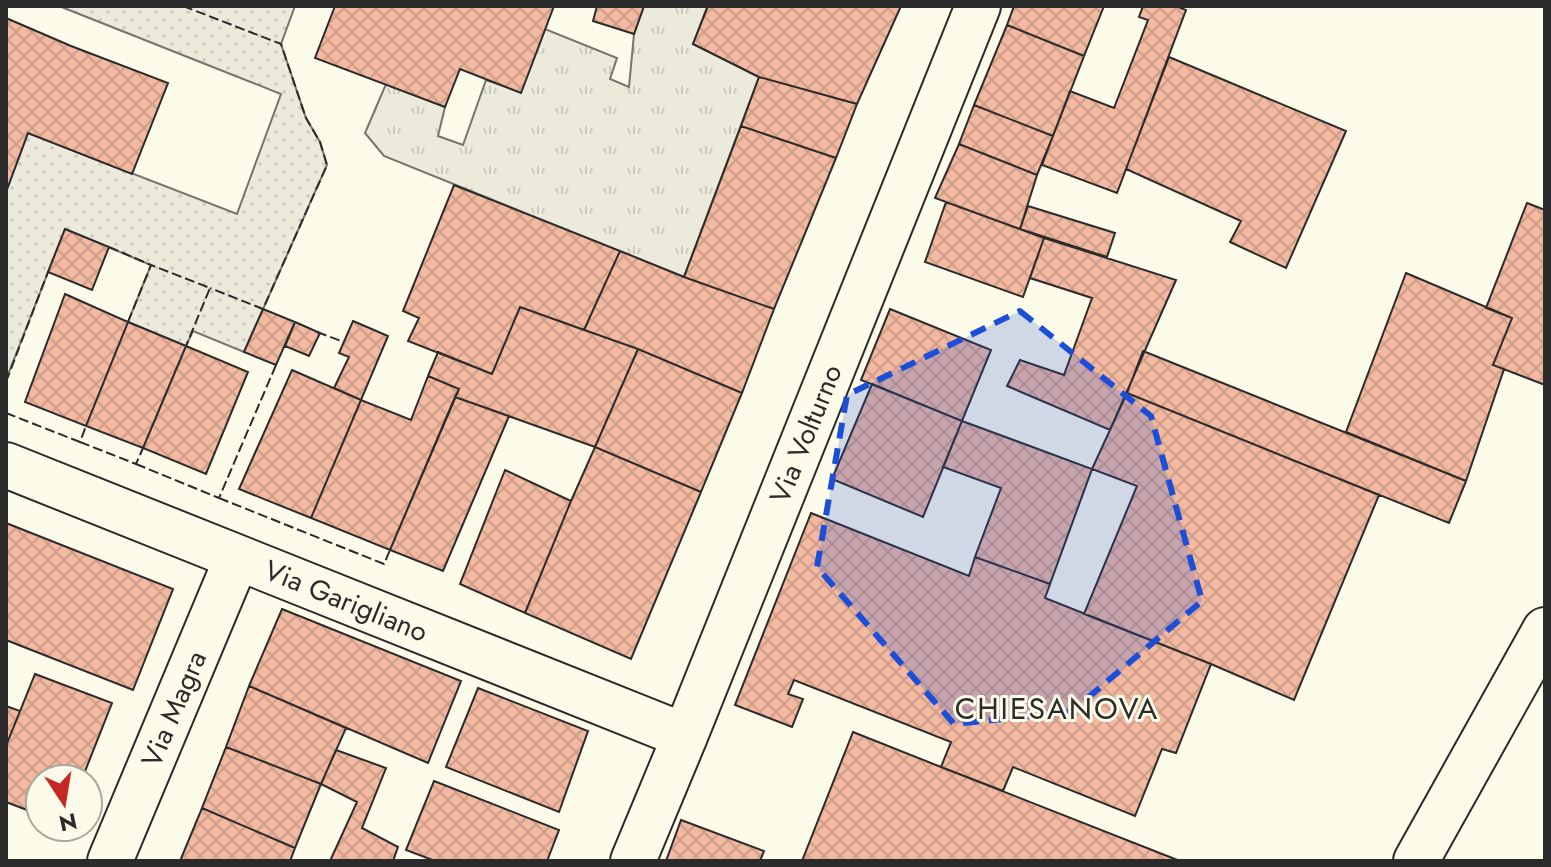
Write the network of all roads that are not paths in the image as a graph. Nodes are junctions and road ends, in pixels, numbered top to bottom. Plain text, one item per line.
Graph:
1 (978, 6) edge
2 (6, 465) edge
3 (237, 558) junction
4 (1545, 630) edge
5 (685, 736) junction
6 (110, 861) edge
7 (633, 861) edge
8 (1416, 861) edge

1 - 5 street, Via Volturno
2 - 3 street, Via Garigliano
3 - 5 street, Via Garigliano
3 - 6 street, Via Magra
4 - 8 street
5 - 7 street, Via Volturno

